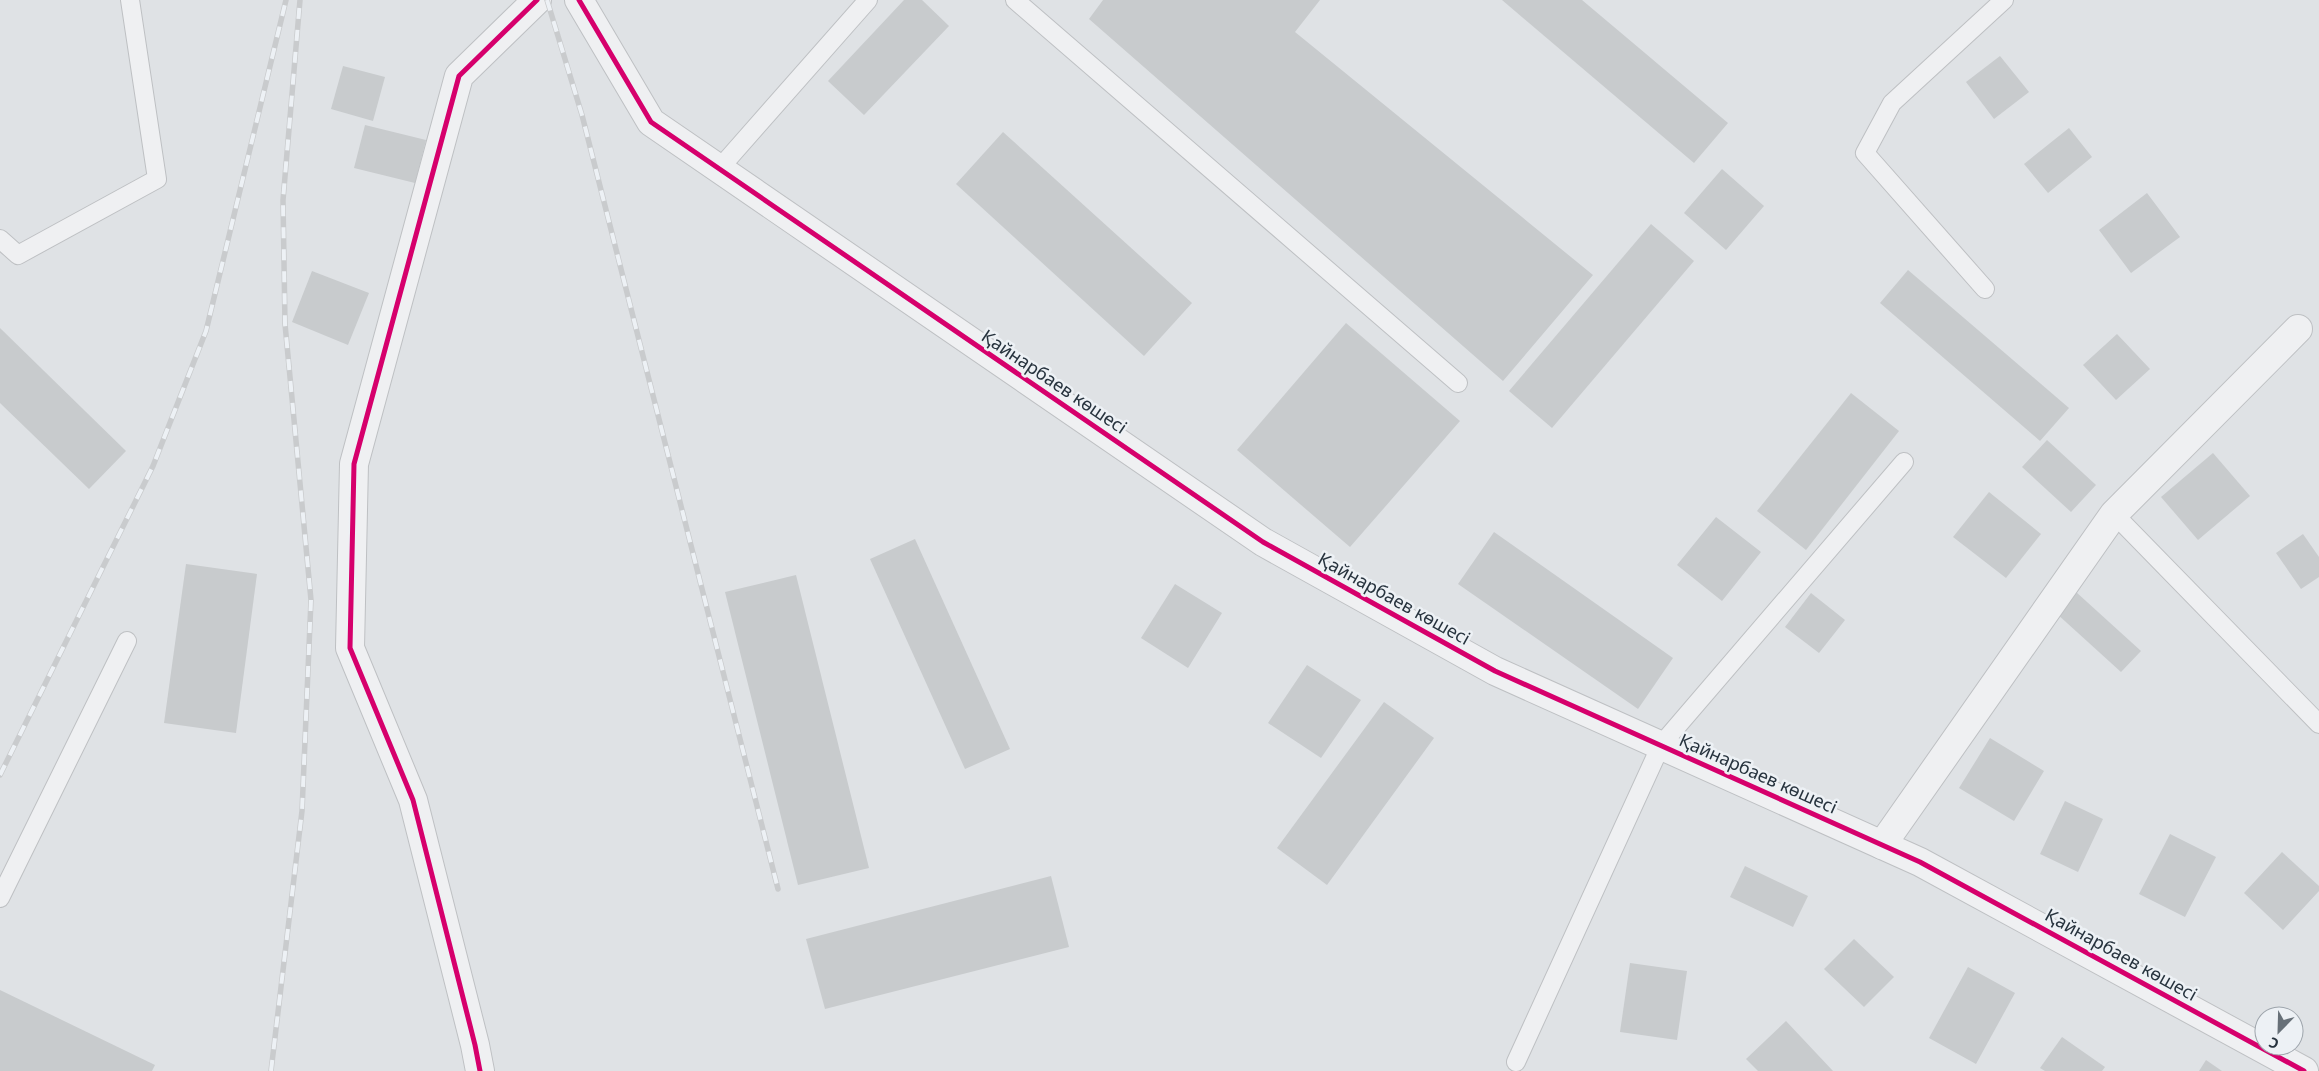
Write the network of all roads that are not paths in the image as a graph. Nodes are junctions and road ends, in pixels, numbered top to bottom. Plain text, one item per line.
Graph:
1 (130, 0) edge
2 (537, 0) edge
3 (579, 0) edge
4 (868, 0) edge
5 (1015, 0) edge
6 (2004, 0) edge
7 (719, 169) junction
8 (0, 239) edge
9 (1985, 289) dead end
10 (2298, 329) dead end
11 (1458, 383) dead end
12 (1904, 462) dead end
13 (2114, 514) junction
14 (127, 641) dead end
15 (2319, 724) edge
16 (1661, 745) junction
17 (1882, 845) junction
18 (0, 898) edge
19 (1516, 1062) dead end
20 (480, 1071) edge
21 (2304, 1071) edge

1 - 8 lane
2 - 20 street
3 - 7 street, Қайнарбаев көшесі
4 - 7 lane
5 - 11 lane
6 - 9 lane
7 - 16 street, Қайнарбаев көшесі
10 - 13 street
12 - 16 lane
13 - 15 lane
13 - 17 street
14 - 18 lane
16 - 17 street, Қайнарбаев көшесі
16 - 19 lane
17 - 21 street, Қайнарбаев көшесі

